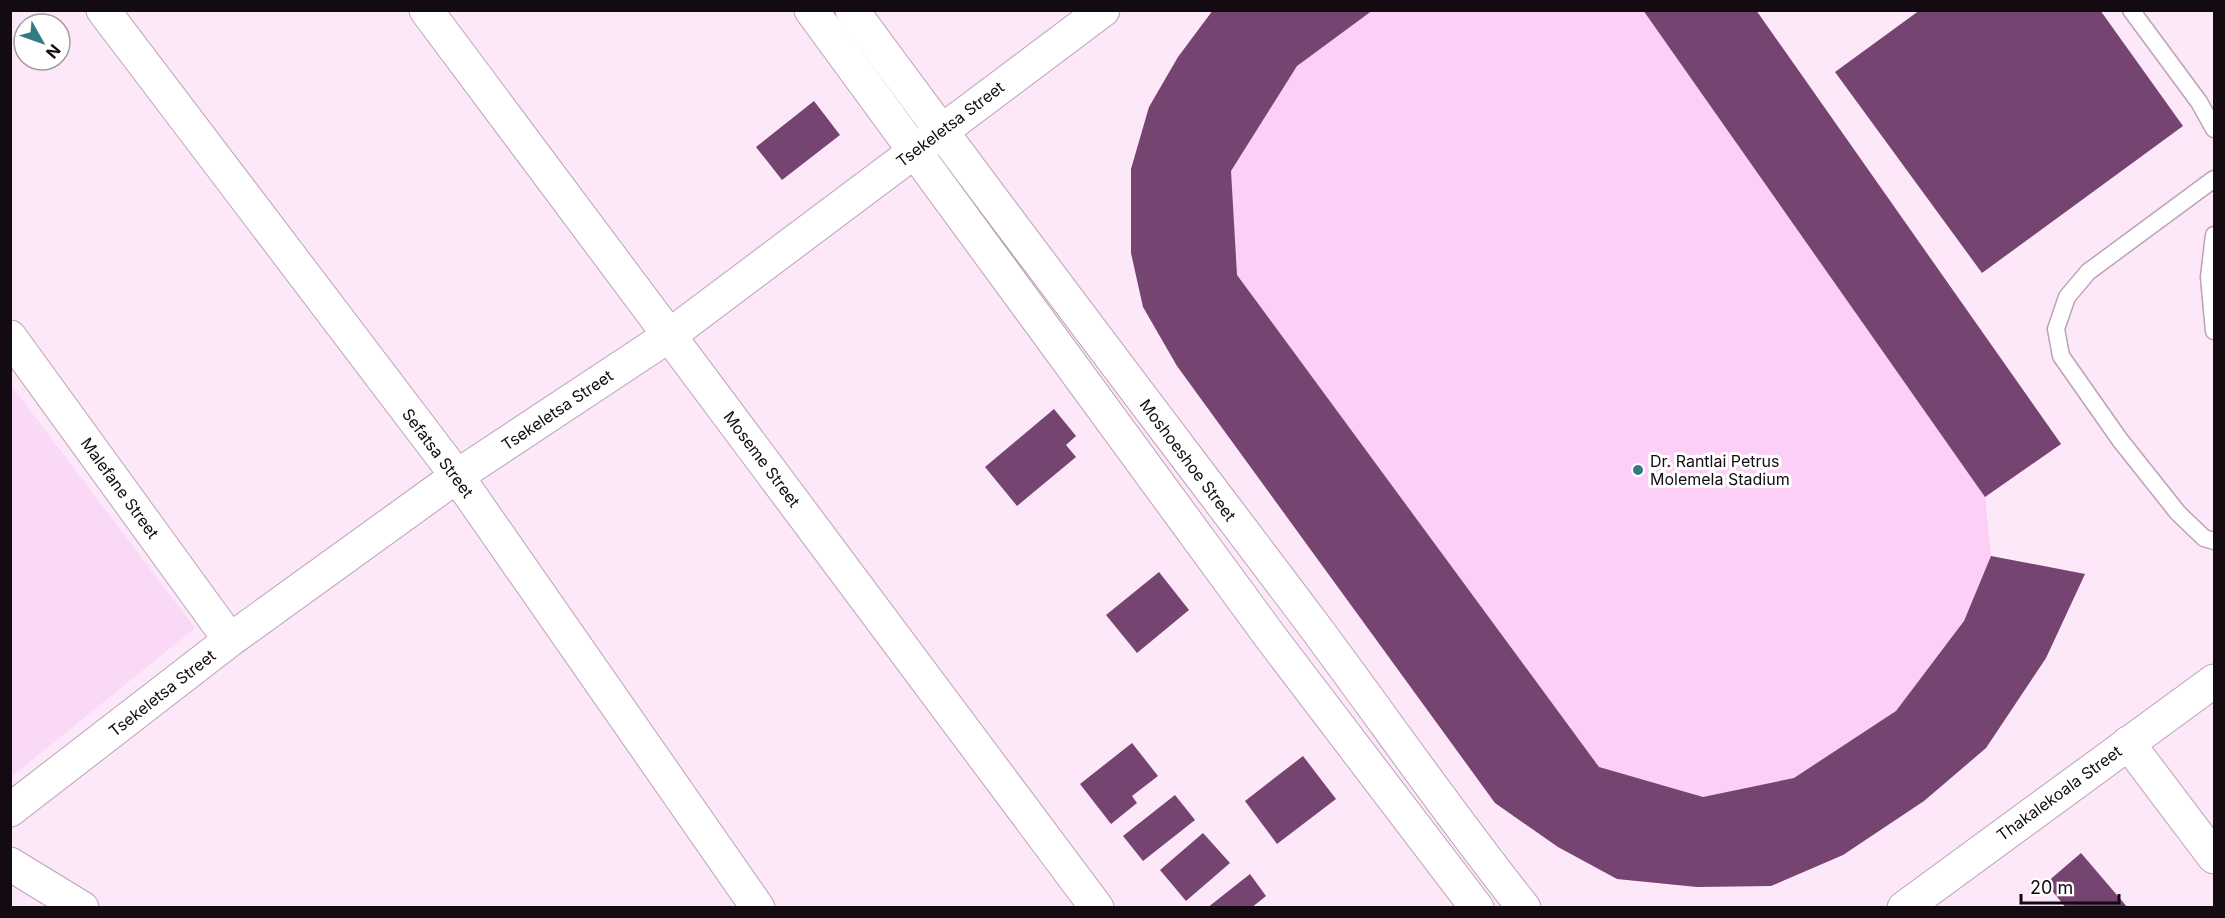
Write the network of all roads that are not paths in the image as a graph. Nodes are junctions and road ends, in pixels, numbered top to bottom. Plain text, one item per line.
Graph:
1 (103, 10) edge
2 (426, 10) edge
3 (811, 10) edge
4 (852, 10) edge
5 (1103, 10) edge
6 (2131, 10) edge
7 (2214, 129) edge
8 (928, 141) junction
9 (2214, 180) edge
10 (2214, 235) edge
11 (2214, 331) edge
12 (670, 335) junction
13 (10, 337) edge
14 (457, 477) junction
15 (2214, 541) edge
16 (231, 640) junction
17 (2214, 681) edge
18 (2128, 743) junction
19 (10, 810) edge
20 (2214, 856) edge
21 (10, 864) edge
22 (82, 908) edge
23 (758, 908) edge
24 (1096, 908) edge
25 (1477, 908) edge
26 (1524, 908) edge
27 (1904, 908) edge

1 - 14 street, Sefatsa Street
2 - 12 street, Moseme Street
3 - 8 street, Moshoeshoe Street
4 - 8 street, Moshoeshoe Street
5 - 8 street, Tsekeletsa Street
6 - 7 lane
8 - 12 street, Tsekeletsa Street
8 - 25 street, Moshoeshoe Street
8 - 26 street, Moshoeshoe Street
9 - 15 lane
10 - 11 lane
12 - 14 street, Tsekeletsa Street
12 - 24 street, Moseme Street
13 - 16 street, Malefane Street
14 - 16 street, Tsekeletsa Street
14 - 23 street, Sefatsa Street
16 - 19 street, Tsekeletsa Street
17 - 18 street, Thakalekoala Street
18 - 20 street
18 - 27 street, Thakalekoala Street
21 - 22 street

